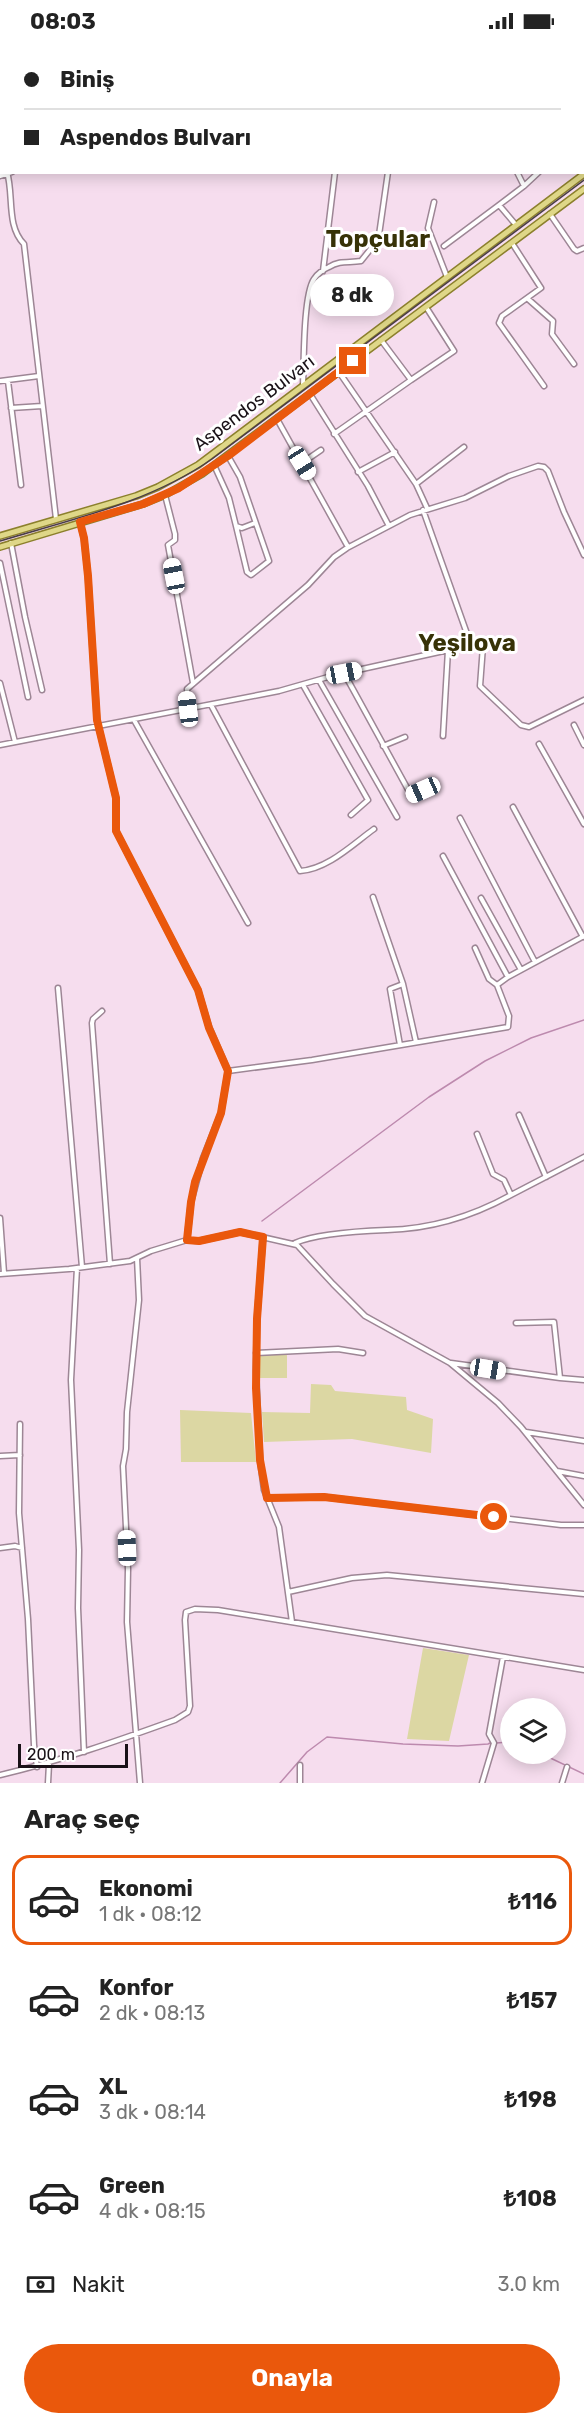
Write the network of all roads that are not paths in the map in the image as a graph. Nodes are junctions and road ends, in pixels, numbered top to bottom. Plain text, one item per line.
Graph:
1 (9, 174) edge
2 (335, 174) edge
3 (388, 174) edge
4 (518, 174) edge
5 (537, 174) edge
6 (584, 174) edge
7 (524, 186) junction
8 (584, 189) edge
9 (434, 202) dead end
10 (499, 205) junction
11 (550, 214) junction
12 (517, 225) junction
13 (512, 243) junction
14 (444, 246) dead end
15 (584, 248) edge
16 (323, 271) junction
17 (447, 278) junction
18 (528, 298) junction
19 (426, 307) junction
20 (381, 340) junction
21 (574, 364) dead end
22 (339, 372) junction
23 (39, 376) junction
24 (411, 380) junction
25 (0, 381) edge
26 (8, 381) junction
27 (303, 386) junction
28 (544, 386) dead end
29 (310, 394) junction
30 (42, 406) junction
31 (11, 408) junction
32 (366, 410) junction
33 (277, 418) junction
34 (334, 434) junction
35 (464, 447) dead end
36 (321, 450) dead end
37 (395, 452) junction
38 (228, 456) junction
39 (302, 463) junction
40 (214, 465) junction
41 (358, 472) junction
42 (416, 484) junction
43 (21, 485) dead end
44 (165, 495) junction
45 (425, 509) junction
46 (56, 519) junction
47 (80, 522) junction
48 (255, 523) junction
49 (236, 526) junction
50 (388, 526) junction
51 (0, 536) edge
52 (11, 543) junction
53 (0, 547) edge
54 (348, 547) junction
55 (584, 555) edge
56 (0, 563) edge
57 (471, 645) junction
58 (448, 650) junction
59 (344, 673) junction
60 (319, 680) junction
61 (0, 682) edge
62 (194, 682) junction
63 (303, 685) junction
64 (42, 690) dead end
65 (28, 697) dead end
66 (584, 700) edge
67 (211, 705) junction
68 (188, 709) junction
69 (134, 720) junction
70 (98, 725) junction
71 (574, 725) dead end
72 (443, 736) dead end
73 (405, 737) dead end
74 (15, 742) junction
75 (538, 744) dead end
76 (0, 745) edge
77 (584, 745) edge
78 (383, 746) junction
79 (423, 790) dead end
80 (513, 807) dead end
81 (351, 815) dead end
82 (397, 817) dead end
83 (460, 818) dead end
84 (584, 824) edge
85 (374, 829) dead end
86 (443, 856) dead end
87 (373, 897) dead end
88 (481, 898) dead end
89 (248, 923) dead end
90 (583, 937) edge
91 (474, 948) dead end
92 (535, 962) junction
93 (521, 970) junction
94 (508, 977) junction
95 (403, 984) junction
96 (497, 985) junction
97 (58, 988) dead end
98 (102, 1011) dead end
99 (416, 1042) junction
100 (400, 1045) junction
101 (228, 1071) junction
102 (519, 1115) dead end
103 (477, 1134) dead end
104 (584, 1157) edge
105 (546, 1177) junction
106 (512, 1195) junction
107 (0, 1218) edge
108 (263, 1237) junction
109 (187, 1240) junction
110 (294, 1244) junction
111 (137, 1258) junction
112 (110, 1264) junction
113 (80, 1268) junction
114 (2, 1274) edge
115 (516, 1323) dead end
116 (256, 1353) junction
117 (363, 1353) dead end
118 (450, 1363) junction
119 (560, 1378) junction
120 (584, 1380) edge
121 (20, 1424) dead end
122 (525, 1432) junction
123 (584, 1441) edge
124 (20, 1455) junction
125 (0, 1456) edge
126 (557, 1471) junction
127 (584, 1476) edge
128 (267, 1498) junction
129 (584, 1505) edge
130 (584, 1525) edge
131 (0, 1548) edge
132 (22, 1548) junction
133 (288, 1592) junction
134 (584, 1594) edge
135 (292, 1622) junction
136 (503, 1657) junction
137 (584, 1670) edge
138 (136, 1734) junction
139 (84, 1752) junction
140 (49, 1764) junction
141 (300, 1765) dead end
142 (37, 1767) junction
143 (567, 1767) dead end
144 (0, 1775) edge
145 (48, 1783) edge
146 (140, 1783) edge
147 (300, 1783) edge
148 (483, 1783) edge
149 (562, 1783) edge

1 - 23 street
2 - 16 street
3 - 16 street
4 - 7 street
5 - 7 street
6 - 12 main road, Aspendos Bulvarı
7 - 10 street
8 - 11 main road, Aspendos Bulvarı
9 - 17 street
10 - 12 street
10 - 14 street
11 - 13 main road, Aspendos Bulvarı
11 - 15 street
12 - 17 main road, Aspendos Bulvarı
13 - 18 street
13 - 19 main road, Aspendos Bulvarı
16 - 27 street
17 - 27 main road, Aspendos Bulvarı
18 - 21 street
18 - 28 street
19 - 20 main road, Aspendos Bulvarı
19 - 24 street
20 - 22 main road, Aspendos Bulvarı
20 - 24 street
22 - 29 main road, Aspendos Bulvarı
22 - 32 street
23 - 26 street
23 - 30 street
24 - 32 street
25 - 26 street
26 - 31 street
27 - 46 main road, Aspendos Bulvarı
29 - 33 main road, Aspendos Bulvarı
29 - 34 street
30 - 31 street
30 - 46 street
31 - 43 street
32 - 34 street
32 - 37 street
33 - 38 main road, Aspendos Bulvarı
33 - 39 street
34 - 41 street
35 - 42 street
36 - 39 street
37 - 41 street
37 - 42 street
38 - 40 main road, Aspendos Bulvarı
38 - 48 street
39 - 54 street
40 - 44 main road, Aspendos Bulvarı
40 - 49 street
41 - 50 street
42 - 45 street
44 - 47 main road, Aspendos Bulvarı
44 - 62 street
45 - 50 street
45 - 55 street
45 - 57 street
46 - 51 main road, Aspendos Bulvarı
47 - 52 main road, Aspendos Bulvarı
47 - 70 street
48 - 49 street
48 - 49 street
50 - 54 street
52 - 53 main road, Aspendos Bulvarı
52 - 64 street
54 - 62 street
56 - 65 street
57 - 58 street
57 - 66 street
58 - 59 street
58 - 72 street
59 - 60 street
59 - 78 street
60 - 63 street
60 - 82 street
61 - 74 street
62 - 68 street
63 - 67 street
63 - 81 street
67 - 68 street
67 - 85 street
68 - 69 street
69 - 70 street
69 - 89 street
70 - 74 street
70 - 101 street
71 - 77 street
73 - 78 street
74 - 76 street
75 - 84 street
78 - 79 street
80 - 90 street
83 - 92 street
86 - 94 street
87 - 95 street
88 - 93 street
90 - 92 street
91 - 96 street
92 - 93 street
93 - 94 street
94 - 96 street
95 - 99 street
95 - 100 street
96 - 99 street
97 - 113 street
98 - 112 street
99 - 100 street
100 - 101 street
101 - 109 street
102 - 105 street
103 - 106 street
104 - 105 street
105 - 106 street
106 - 110 street
107 - 114 street
108 - 109 street
108 - 110 street
108 - 116 street
109 - 111 street
110 - 118 street
111 - 112 street
111 - 138 street
112 - 113 street
113 - 114 street
113 - 139 street
115 - 119 street
116 - 117 street
116 - 128 street
118 - 119 street
118 - 122 street
119 - 120 street
121 - 124 street
122 - 123 street
122 - 126 street
124 - 125 street
124 - 132 street
126 - 127 street
126 - 129 street
128 - 130 street
128 - 133 street
131 - 132 street
132 - 142 street
133 - 134 street
133 - 135 street
135 - 136 street
135 - 138 street
136 - 137 street
136 - 148 street
138 - 139 street
138 - 146 street
139 - 140 street
140 - 142 street
140 - 145 street
141 - 147 street
142 - 144 street
143 - 149 street

